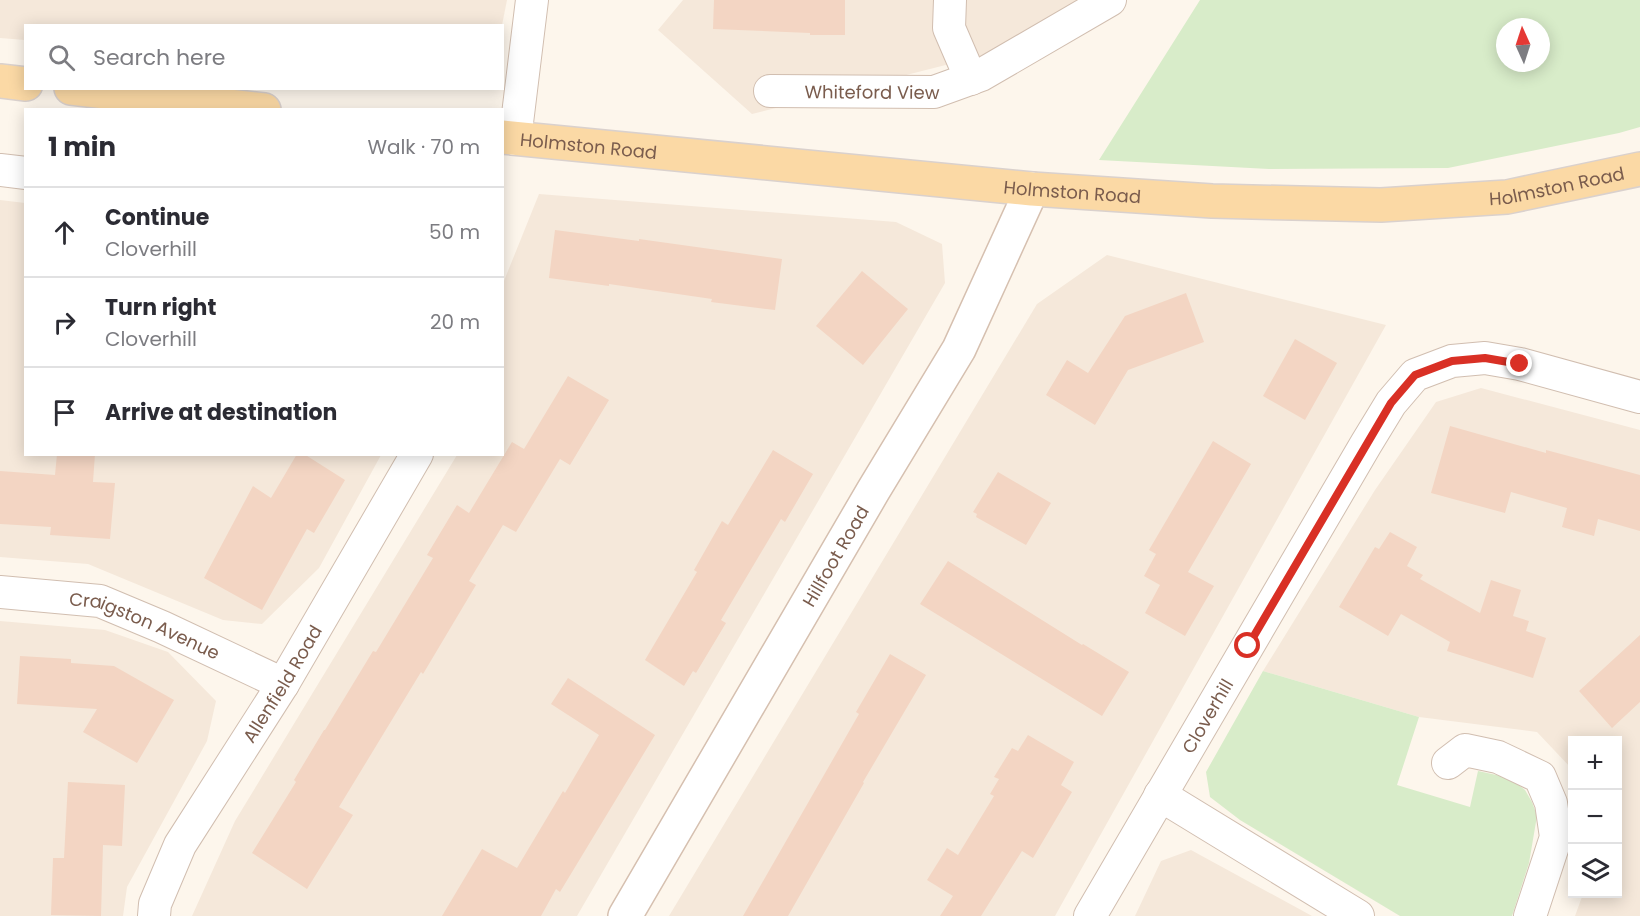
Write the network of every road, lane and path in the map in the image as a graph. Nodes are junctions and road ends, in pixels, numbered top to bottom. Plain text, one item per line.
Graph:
1 (532, 0) edge
2 (950, 0) edge
3 (1110, 0) edge
4 (971, 79) junction
5 (0, 81) edge
6 (24, 84) edge
7 (89, 90) edge
8 (771, 91) dead end
9 (246, 108) edge
10 (509, 138) edge
11 (1640, 169) edge
12 (0, 170) edge
13 (24, 173) edge
14 (1032, 189) junction
15 (1640, 397) edge
16 (416, 456) edge
17 (0, 592) edge
18 (283, 684) junction
19 (1448, 763) dead end
20 (1160, 795) junction
21 (154, 916) edge
22 (625, 916) edge
23 (1090, 916) edge
24 (1358, 916) edge
25 (1530, 916) edge

1 - 10 street
2 - 4 street
3 - 4 street, Whiteford View
4 - 8 street, Whiteford View
5 - 6 main road
7 - 9 main road
10 - 14 main road, Holmston Road
11 - 14 main road, Holmston Road
12 - 13 street
14 - 22 street, Hillfoot Road
15 - 20 street, Cloverhill
16 - 18 street, Allenfield Road
17 - 18 street, Craigston Avenue
18 - 21 street, Allenfield Road
19 - 25 street
20 - 23 street, Cloverhill
20 - 24 street

